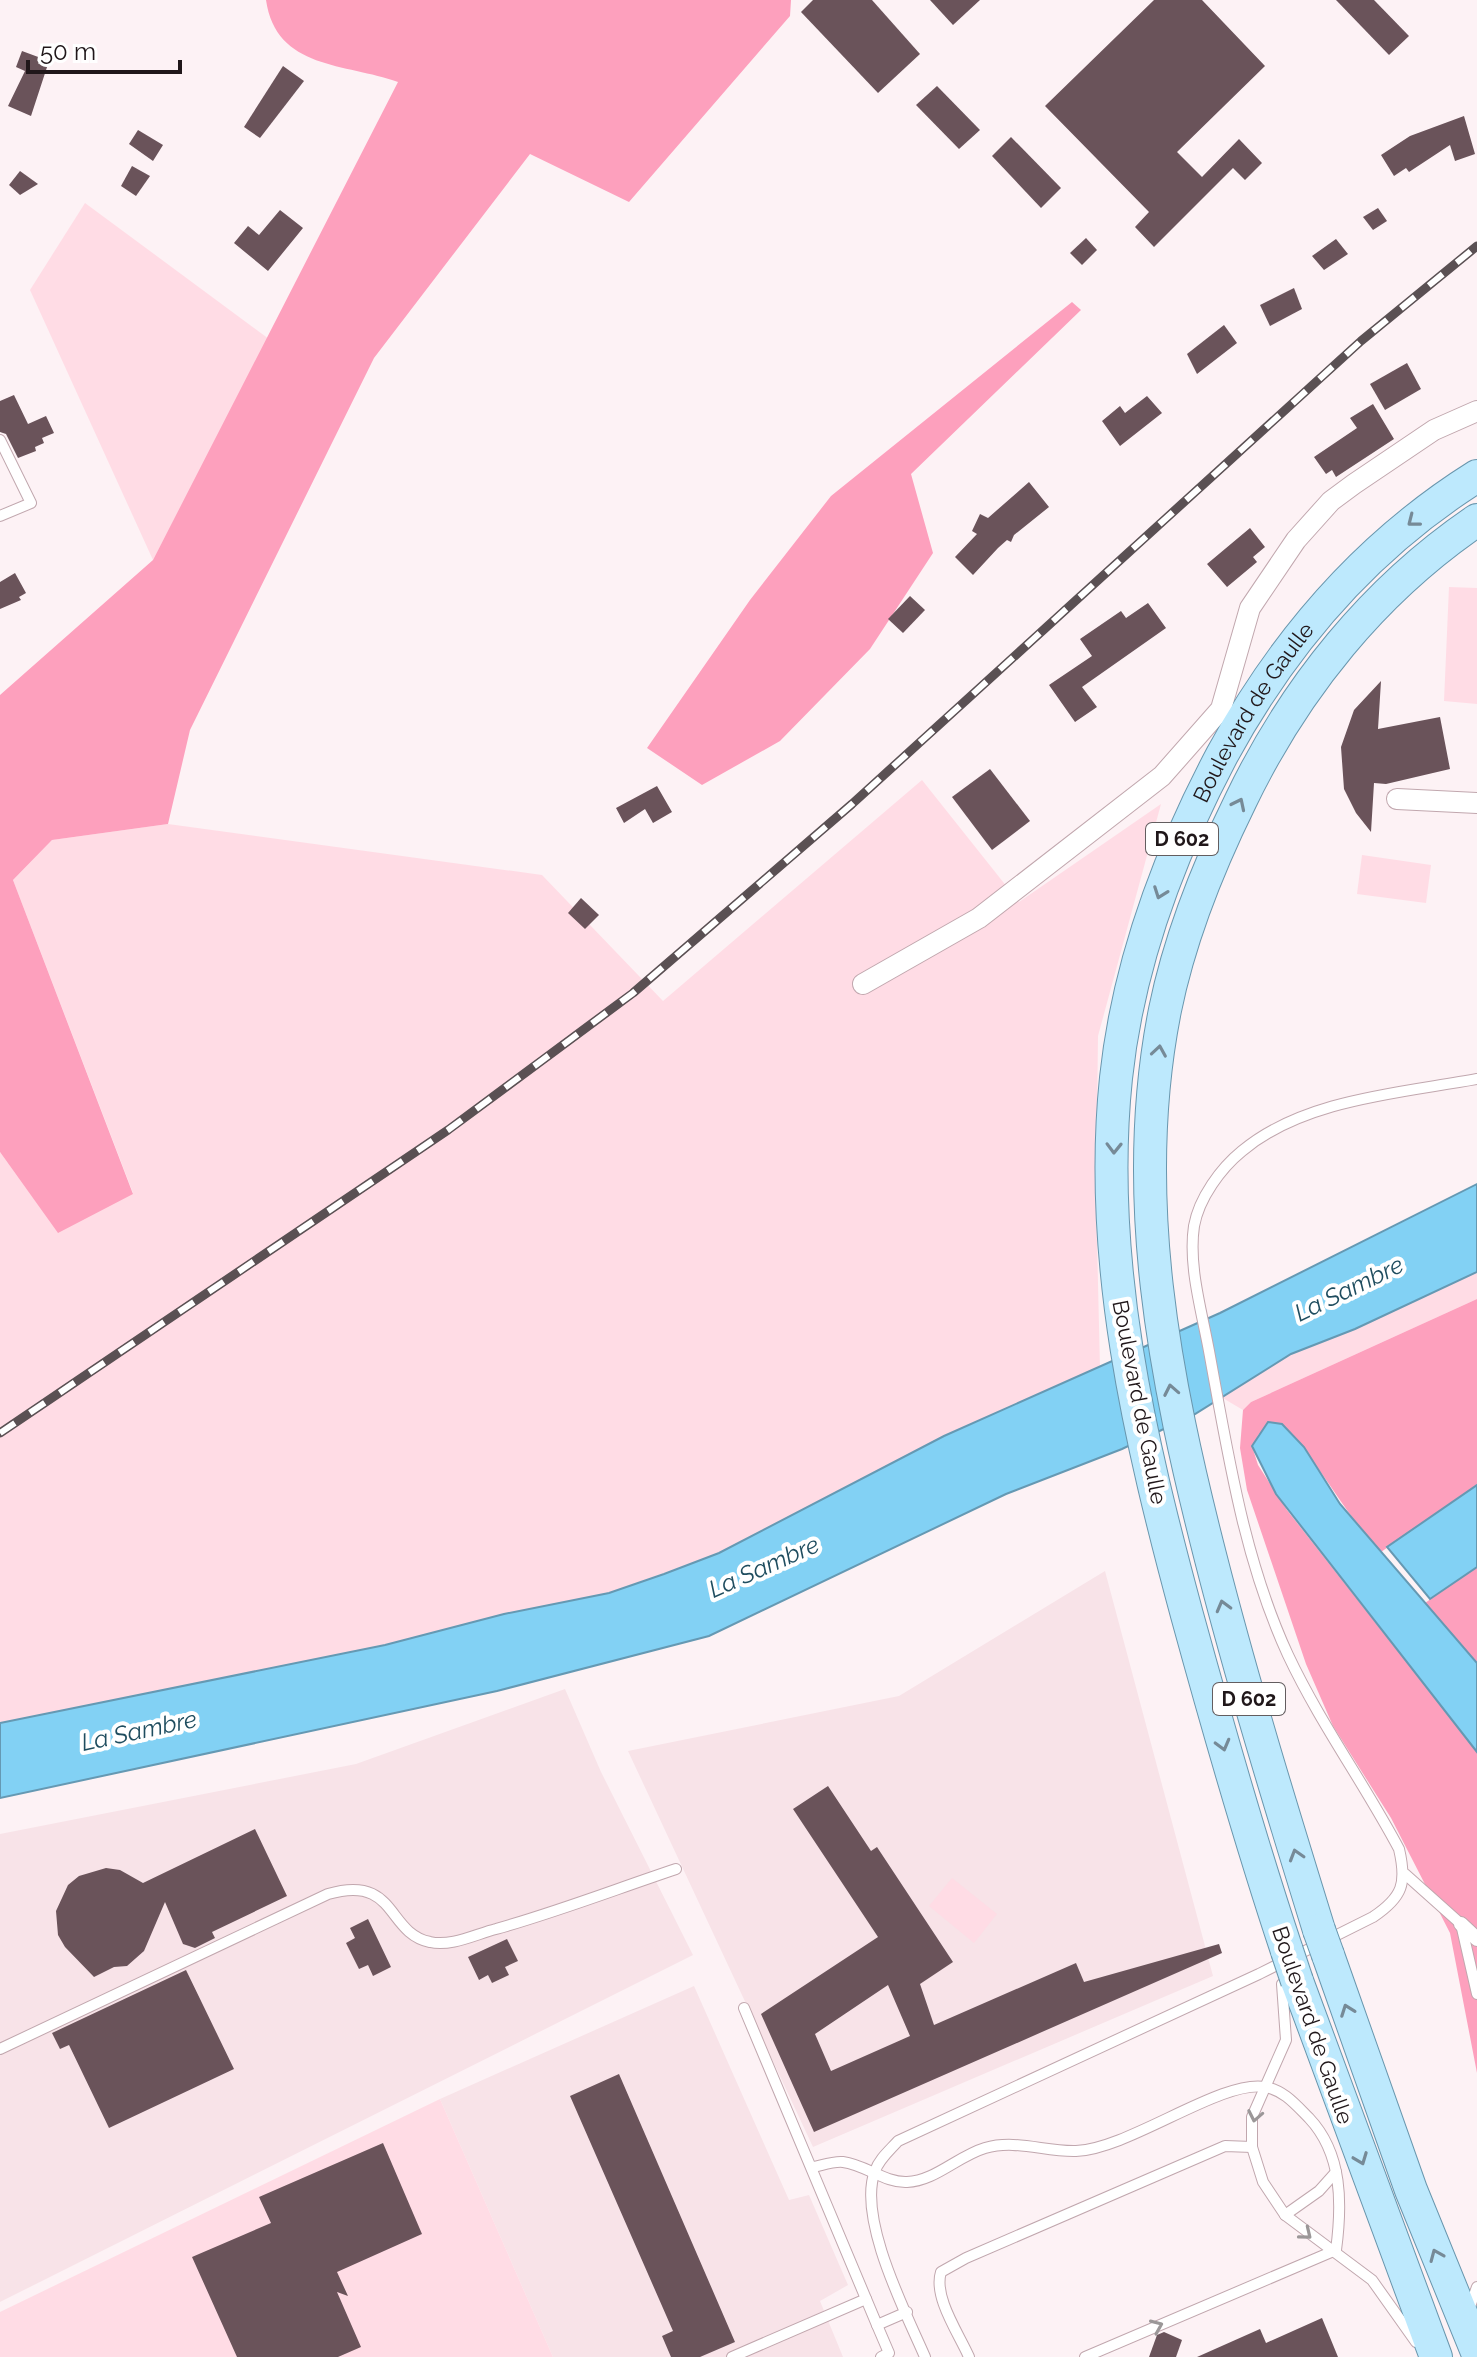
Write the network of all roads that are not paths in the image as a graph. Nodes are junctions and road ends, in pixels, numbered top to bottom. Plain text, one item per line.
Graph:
1 (1477, 411) edge
2 (0, 440) edge
3 (1477, 476) edge
4 (0, 516) edge
5 (1477, 520) edge
6 (1397, 799) dead end
7 (1477, 803) edge
8 (863, 984) dead end
9 (1477, 1079) edge
10 (676, 1869) dead end
11 (1405, 1874) junction
12 (1461, 1924) junction
13 (1477, 1939) edge
14 (1286, 1967) junction
15 (1477, 1994) edge
16 (744, 2008) dead end
17 (0, 2049) edge
18 (1263, 2086) junction
19 (1252, 2147) junction
20 (814, 2167) junction
21 (874, 2172) junction
22 (1336, 2172) junction
23 (1285, 2215) junction
24 (1336, 2250) junction
25 (1477, 2287) edge
26 (866, 2299) junction
27 (907, 2312) junction
28 (1464, 2321) junction
29 (877, 2325) junction
30 (1477, 2352) edge
31 (732, 2357) edge
32 (881, 2357) edge
33 (925, 2357) edge
34 (969, 2357) edge
35 (1085, 2357) edge
36 (1426, 2357) edge
37 (1436, 2357) edge

1 - 8 street
2 - 4 lane
3 -> 14 main road, Boulevard de Gaulle / D 602
28 -> 5 main road, Boulevard de Gaulle / D 602
6 - 7 street
9 - 11 lane
10 - 17 lane
11 - 12 lane
11 - 21 lane
12 - 13 street
12 - 15 lane
14 - 18 lane
14 -> 37 main road, Boulevard de Gaulle / D 602
16 - 20 lane
18 -> 19 lane
18 - 21 lane
18 - 22 lane
19 - 23 lane
19 - 34 lane
20 - 21 lane
20 - 26 lane
21 - 27 lane
22 - 23 lane
22 - 24 lane
23 -> 24 lane
35 -> 24 lane
24 - 36 lane
25 - 28 lane
26 - 29 lane
26 - 31 lane
27 - 29 lane
27 - 33 lane
28 - 30 main road, Boulevard de Gaulle / D 602
29 - 32 lane

